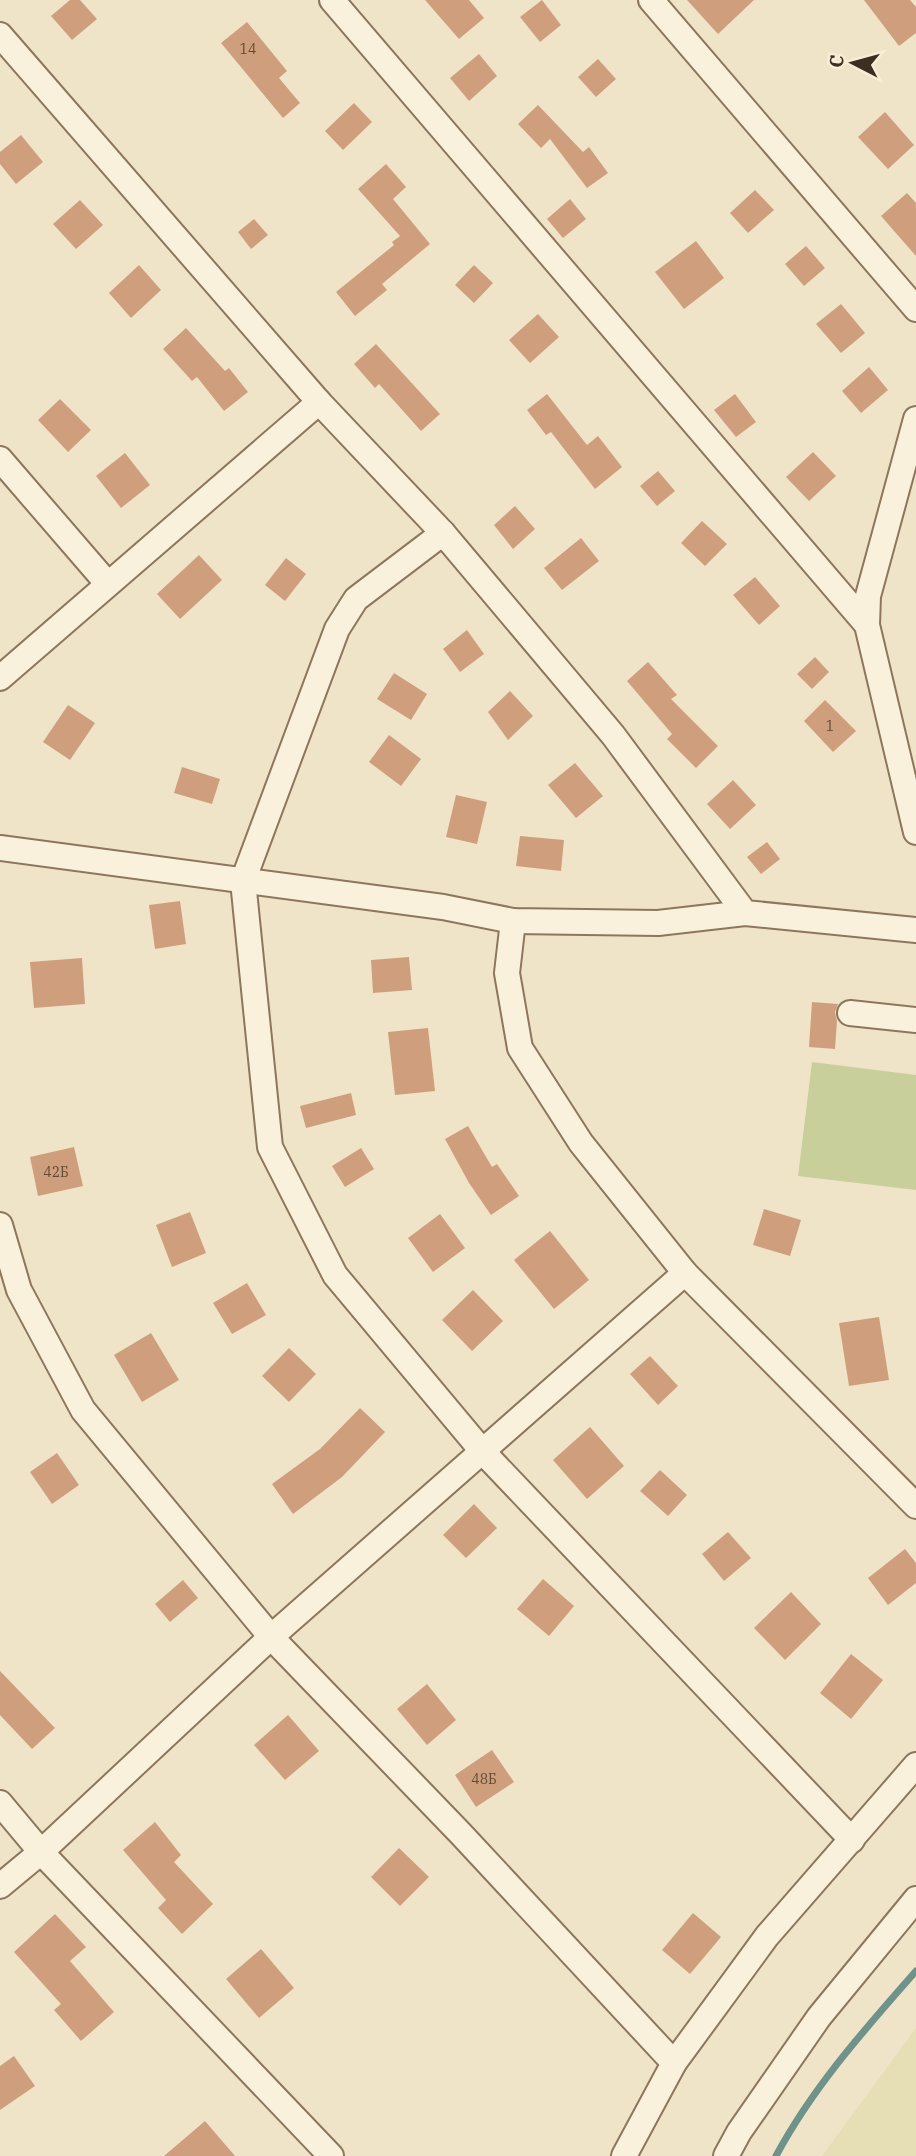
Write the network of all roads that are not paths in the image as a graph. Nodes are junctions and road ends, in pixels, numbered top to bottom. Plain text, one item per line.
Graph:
1 (332, 0) edge
2 (651, 0) edge
3 (0, 35) edge
4 (916, 309) edge
5 (319, 402) junction
6 (916, 419) edge
7 (0, 459) edge
8 (443, 533) junction
9 (107, 583) junction
10 (867, 625) junction
11 (0, 678) edge
12 (916, 832) edge
13 (0, 848) edge
14 (243, 881) junction
15 (745, 913) junction
16 (513, 921) junction
17 (916, 930) edge
18 (850, 1013) dead end
19 (916, 1020) edge
20 (0, 1225) edge
21 (685, 1273) junction
22 (483, 1452) junction
23 (916, 1506) edge
24 (271, 1637) junction
25 (916, 1765) edge
26 (0, 1803) edge
27 (852, 1840) junction
28 (41, 1852) junction
29 (0, 1886) edge
30 (916, 1899) edge
31 (674, 2063) junction
32 (331, 2156) edge
33 (624, 2156) edge
34 (726, 2156) edge

1 - 10 street
2 - 4 street
3 - 5 street
5 - 8 street
5 - 9 street
6 - 10 street
7 - 9 street
8 - 14 street
8 - 15 street
9 - 11 street
10 - 12 street
13 - 14 street
14 - 16 street
14 - 22 street
15 - 16 street
15 - 17 street
16 - 21 street
18 - 19 street
20 - 24 street
21 - 22 street
21 - 23 street
22 - 24 street
22 - 27 street
24 - 28 street
24 - 31 street
25 - 27 street
26 - 28 street
27 - 31 street
28 - 29 street
28 - 32 street
30 - 34 street
31 - 33 street

